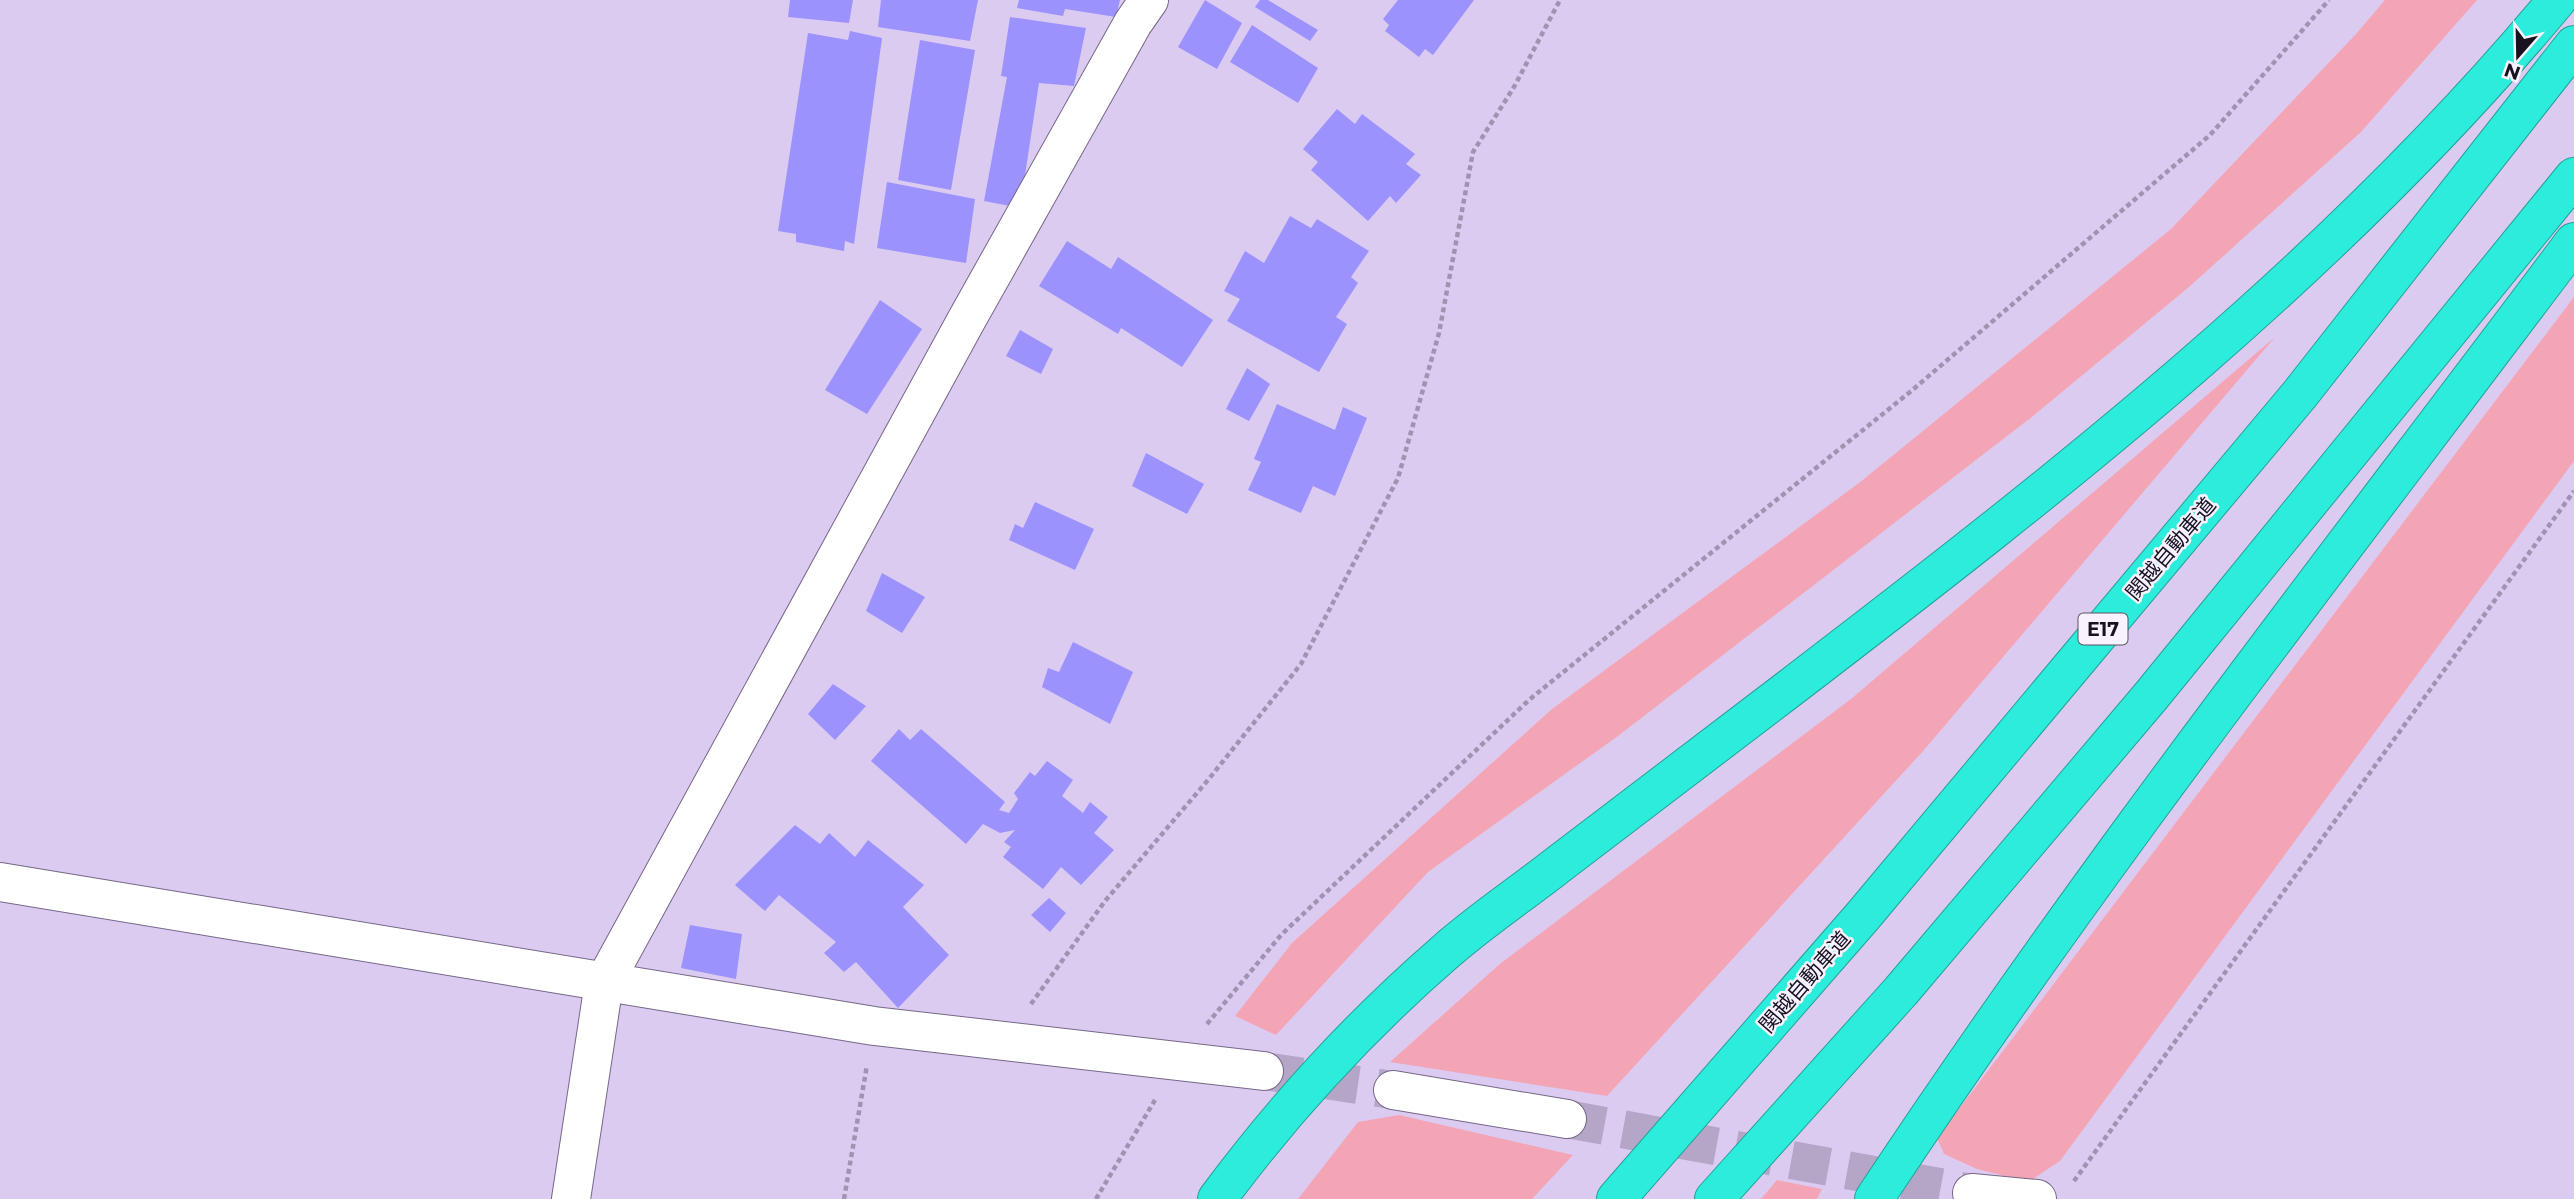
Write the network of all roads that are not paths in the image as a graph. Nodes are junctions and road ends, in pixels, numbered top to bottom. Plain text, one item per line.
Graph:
1 (1149, 0) edge
2 (2557, 0) edge
3 (2574, 45) edge
4 (2574, 177) edge
5 (2574, 242) edge
6 (0, 883) edge
7 (604, 983) junction
8 (1264, 1071) tunnel mouth
9 (1394, 1090) tunnel mouth
10 (1567, 1119) tunnel mouth
11 (1972, 1193) dead end
12 (2053, 1193) edge
13 (571, 1199) edge
14 (1217, 1199) edge
15 (1616, 1199) edge
16 (1714, 1199) edge
17 (1874, 1199) edge

1 - 7 street
2 - 14 highway
3 - 15 highway, 関越自動車道 / E17
4 - 16 highway
5 - 17 highway
6 - 7 street
7 - 8 street
7 - 13 street
9 - 10 street
11 - 12 street

